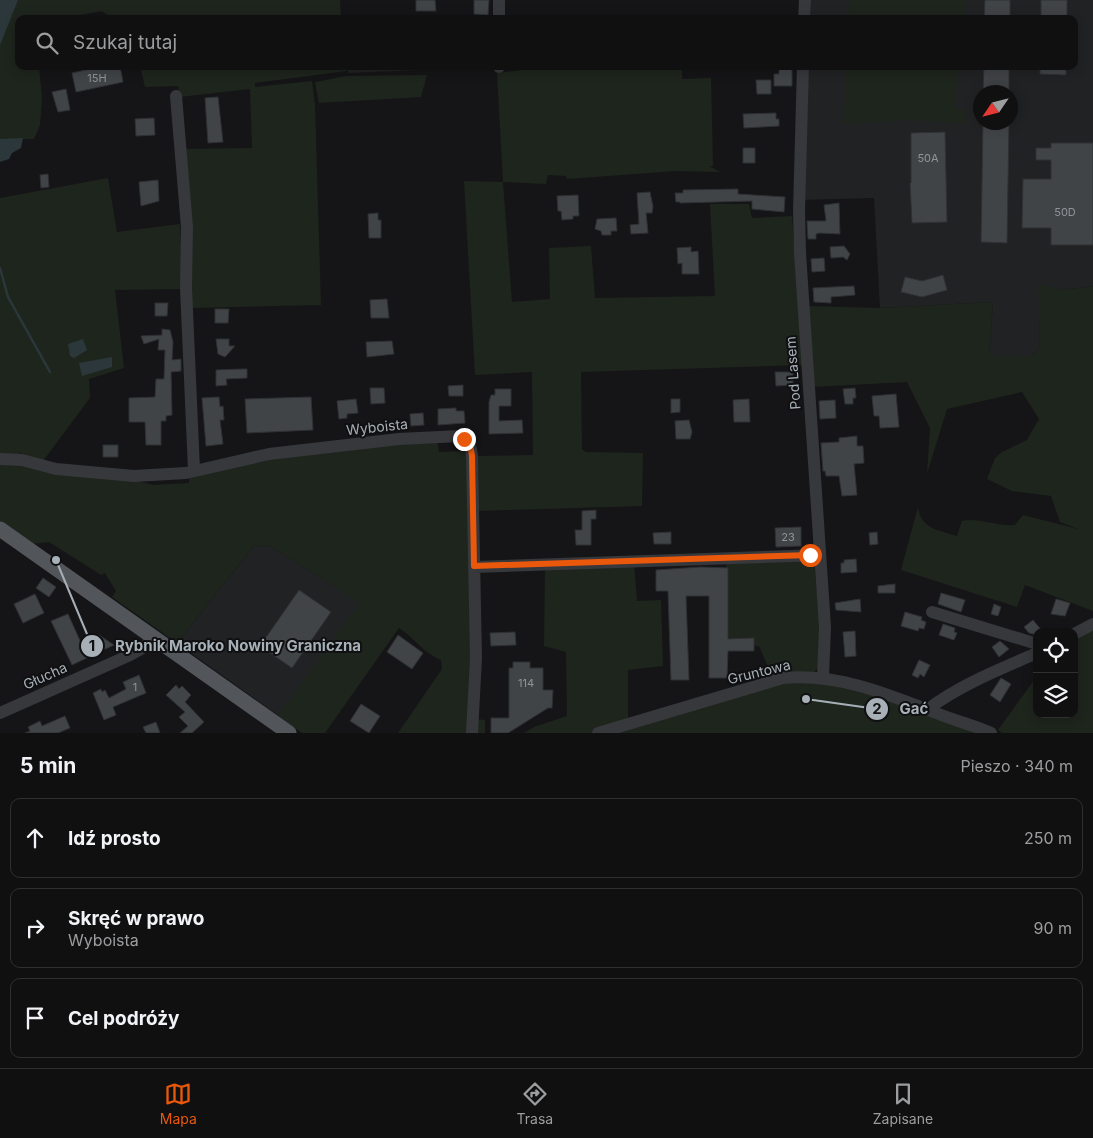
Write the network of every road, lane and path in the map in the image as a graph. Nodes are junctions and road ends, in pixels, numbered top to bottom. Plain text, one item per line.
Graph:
1 (499, 0) edge
2 (805, 0) edge
3 (499, 15) edge
4 (804, 15) edge
5 (803, 70) edge
6 (176, 96) dead end
7 (0, 459) edge
8 (194, 470) junction
9 (0, 529) edge
10 (820, 555) junction
11 (474, 566) junction
12 (932, 612) dead end
13 (1093, 624) edge
14 (1078, 632) edge
15 (154, 637) junction
16 (1033, 643) edge
17 (1033, 655) edge
18 (823, 678) junction
19 (928, 709) junction
20 (0, 713) edge
21 (289, 733) edge
22 (472, 733) edge
23 (598, 733) edge
24 (991, 733) edge

1 - 3 street
2 - 4 street
5 - 10 street, Pod Lasem
6 - 8 street
7 - 8 street, Wyboista
8 - 11 street, Wyboista
9 - 15 main road
10 - 11 street
10 - 18 street, Pod Lasem
11 - 22 street, Wyboista
12 - 16 street
13 - 14 street
15 - 20 street, Głucha
15 - 21 main road
17 - 19 street
18 - 19 street, Gruntowa
18 - 23 street, Gruntowa
19 - 24 street, Gruntowa

